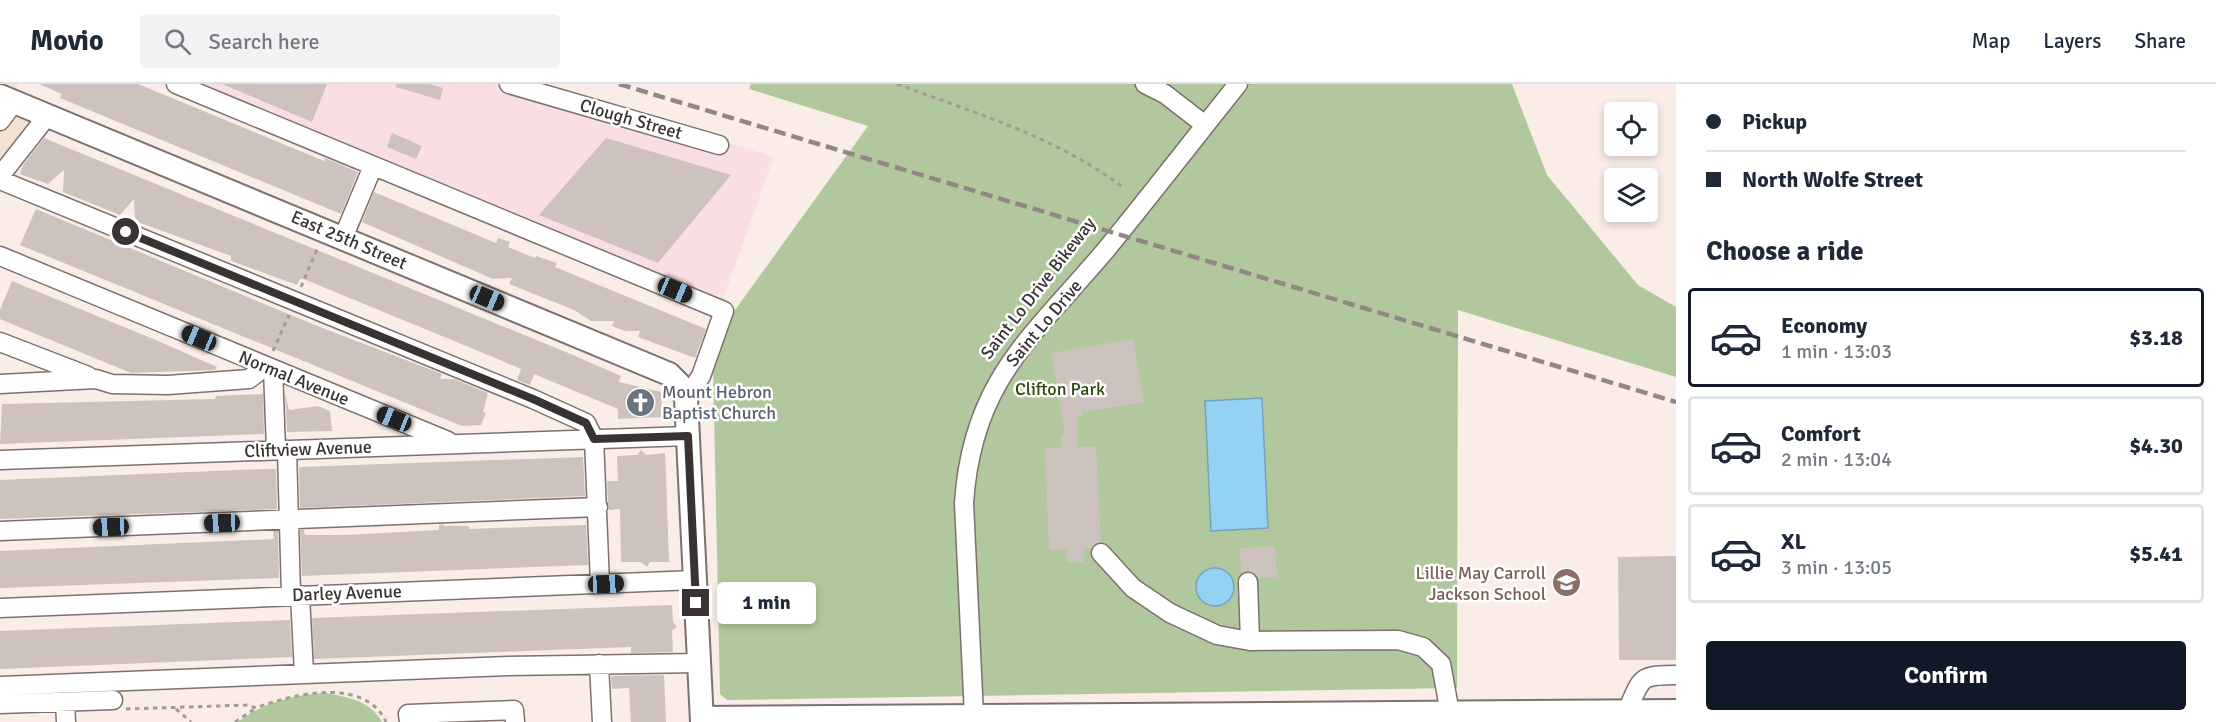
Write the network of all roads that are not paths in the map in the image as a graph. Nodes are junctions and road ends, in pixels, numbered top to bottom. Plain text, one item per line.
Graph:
1 (176, 84) edge
2 (202, 84) edge
3 (509, 84) edge
4 (1145, 84) edge
5 (1239, 84) edge
6 (7, 99) edge
7 (48, 115) junction
8 (0, 121) edge
9 (1205, 125) junction
10 (719, 144) dead end
11 (377, 162) junction
12 (0, 178) edge
13 (343, 238) junction
14 (0, 256) edge
15 (0, 342) edge
16 (270, 367) junction
17 (96, 379) junction
18 (0, 384) edge
19 (686, 398) junction
20 (688, 436) junction
21 (594, 439) junction
22 (455, 444) junction
23 (282, 450) junction
24 (0, 460) edge
25 (598, 507) junction
26 (289, 520) junction
27 (0, 531) edge
28 (1101, 553) dead end
29 (695, 580) junction
30 (1248, 582) dead end
31 (600, 584) junction
32 (296, 595) junction
33 (0, 608) edge
34 (1250, 641) junction
35 (690, 663) junction
36 (599, 664) junction
37 (304, 674) junction
38 (1676, 675) edge
39 (0, 686) edge
40 (65, 702) junction
41 (0, 704) edge
42 (116, 704) road end
43 (1627, 711) junction
44 (1450, 713) junction
45 (1671, 715) edge
46 (1586, 717) edge
47 (1085, 718) edge
48 (1341, 718) edge
49 (839, 719) edge
50 (975, 719) edge
51 (702, 720) edge
52 (66, 722) edge
53 (409, 722) edge
54 (514, 722) edge
55 (602, 722) edge

1 - 11 street
2 - 11 street
3 - 10 street, Clough Street
4 - 9 street
5 - 9 street, Saint Lo Drive
6 - 7 main road, East 25th Street
6 - 8 street
7 - 12 street
7 - 13 main road, East 25th Street
9 - 50 street, Saint Lo Drive
11 - 13 street
11 - 19 street
12 - 21 street
13 - 19 main road, East 25th Street
14 - 16 street, Normal Avenue
15 - 17 street
16 - 17 street
16 - 22 street, Normal Avenue
16 - 23 street
17 - 18 street
19 - 20 main road
20 - 21 street, Cliftview Avenue
20 - 29 main road
21 - 22 street, Cliftview Avenue
21 - 25 street
22 - 23 street, Cliftview Avenue
23 - 24 street, Cliftview Avenue
23 - 26 street
25 - 26 street
25 - 31 street
26 - 27 street
26 - 32 street
28 - 34 street
29 - 31 street, Darley Avenue
29 - 35 main road
30 - 34 street
31 - 32 street, Darley Avenue
32 - 33 street, Darley Avenue
32 - 37 street
34 - 44 street
35 - 36 street
35 - 51 main road
36 - 37 street
36 - 55 street
37 - 39 street
38 - 43 street
40 - 41 street
40 - 42 street
40 - 52 street
43 - 45 main road
43 - 46 main road
44 - 46 main road
44 - 48 main road
47 - 48 main road
47 - 50 main road
49 - 50 main road
49 - 51 main road
53 - 54 street

